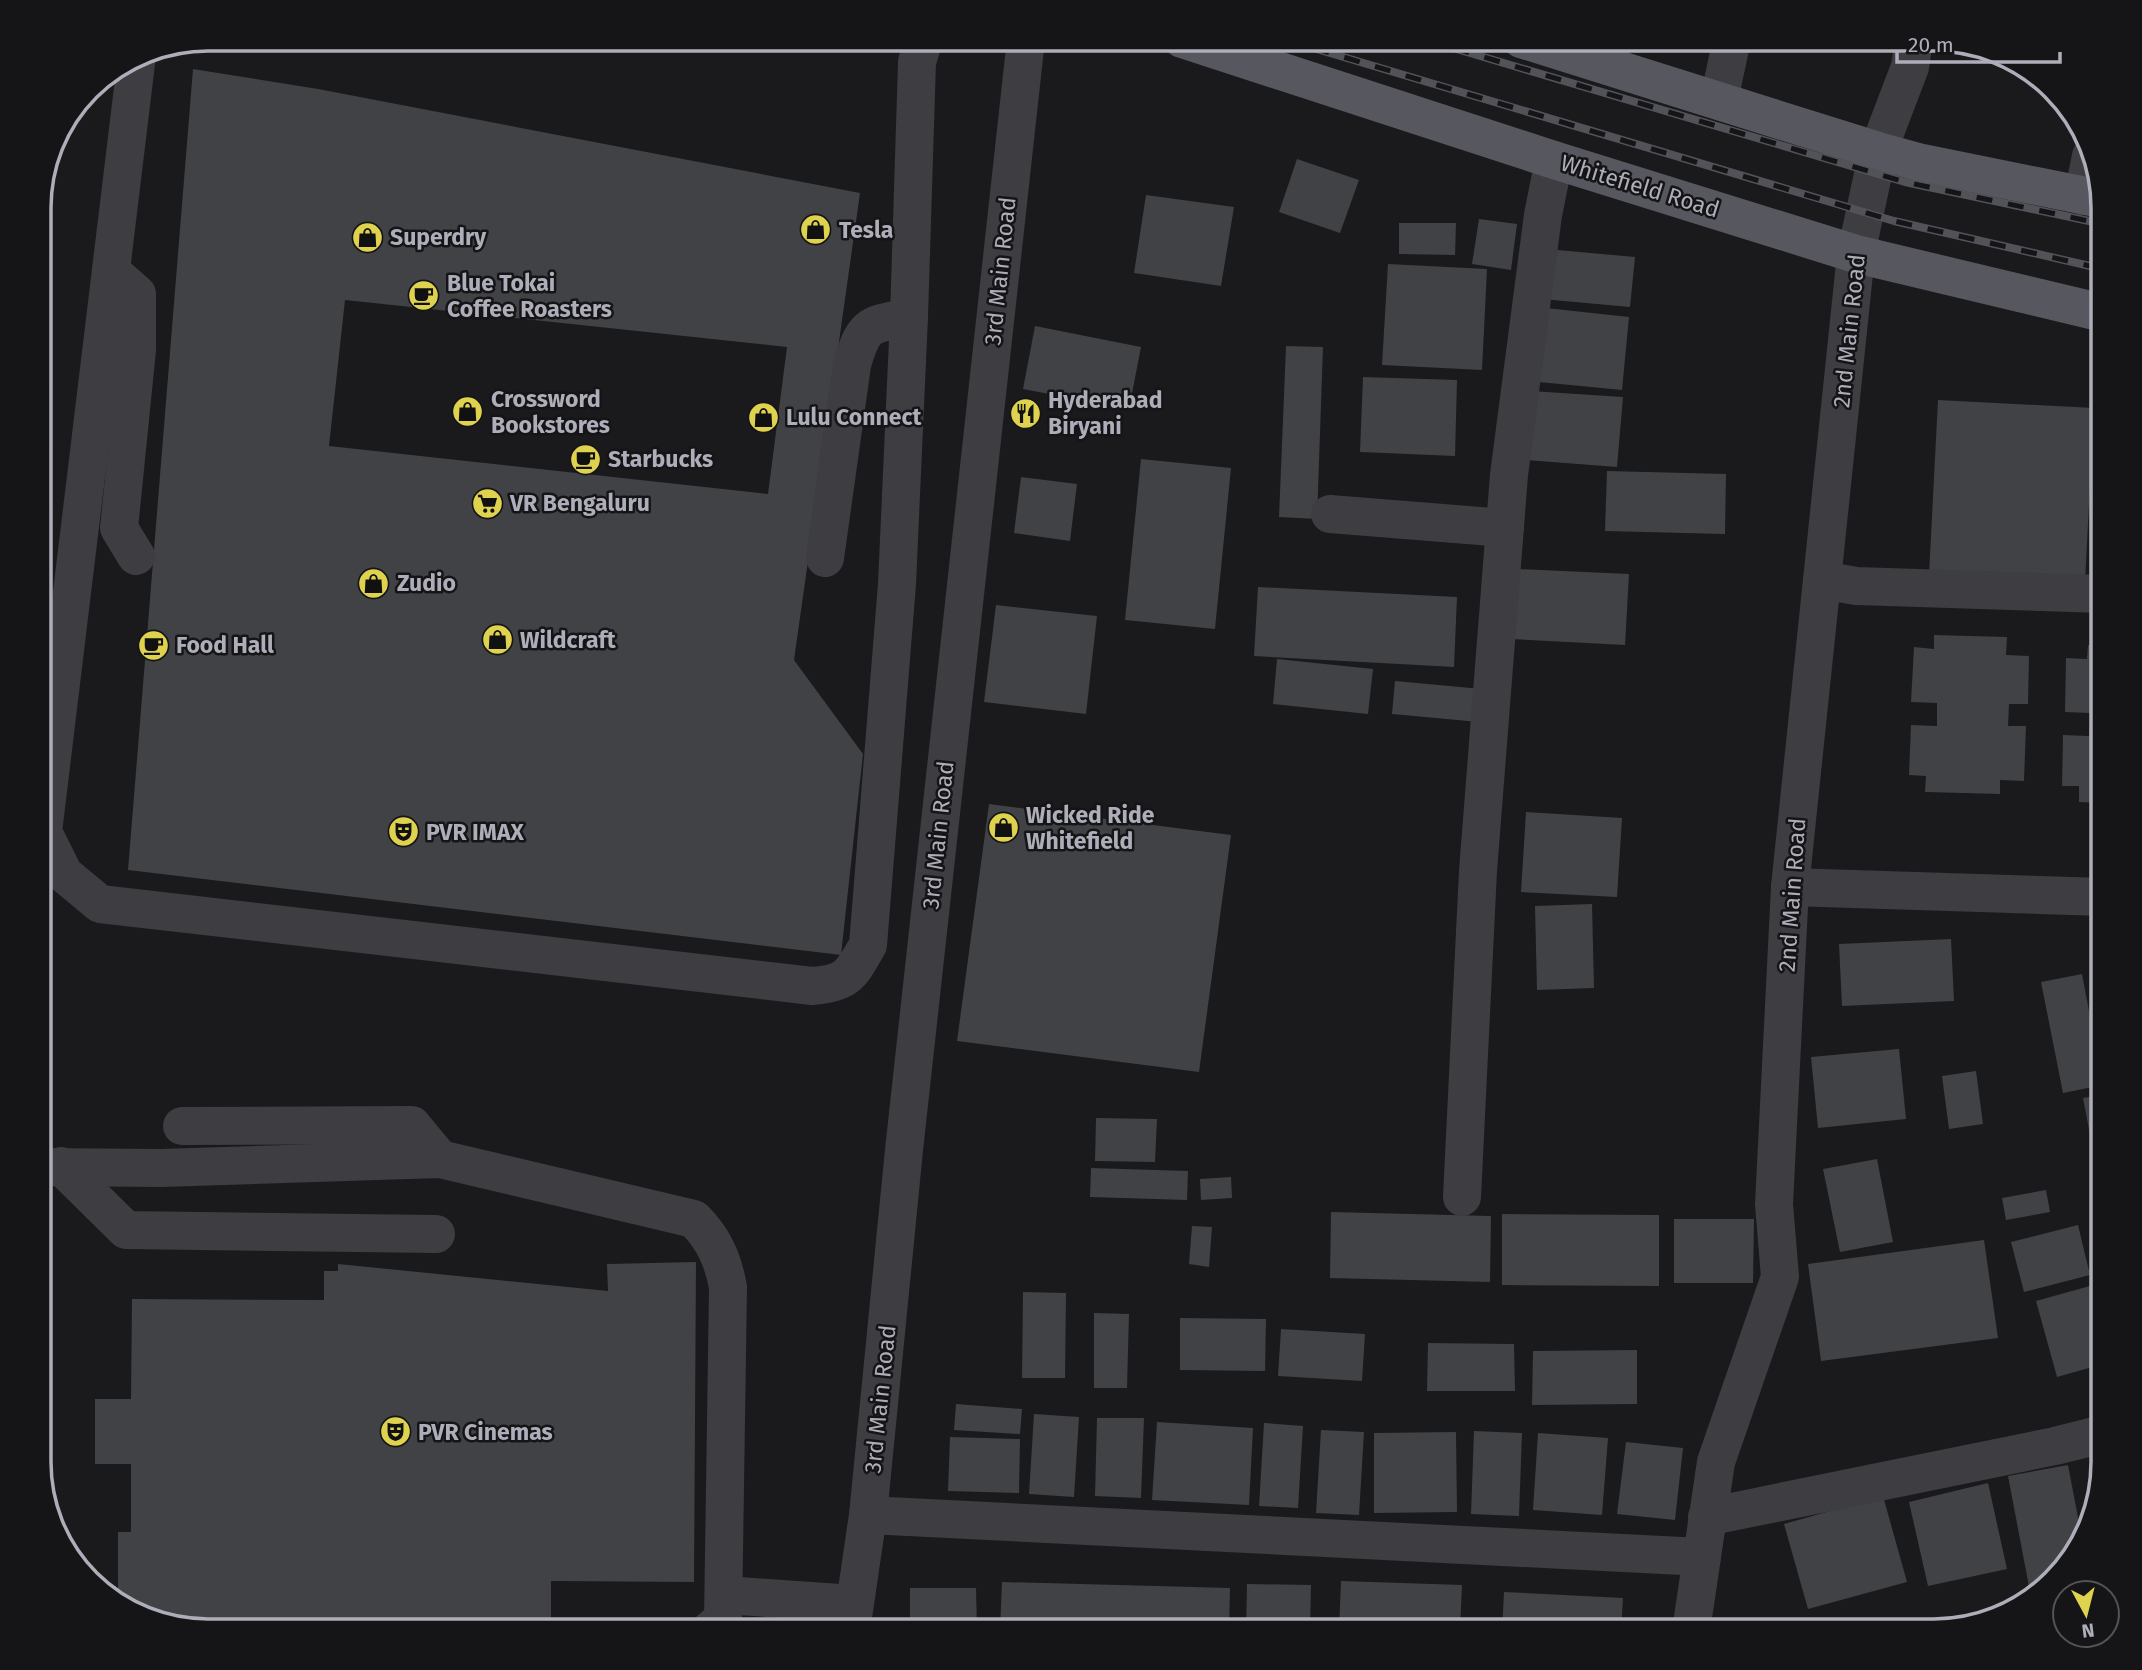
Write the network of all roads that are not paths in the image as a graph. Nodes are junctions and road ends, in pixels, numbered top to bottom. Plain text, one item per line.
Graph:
1 (920, 51) edge
2 (1025, 51) edge
3 (1222, 51) edge
4 (1604, 51) edge
5 (1729, 51) edge
6 (1912, 51) edge
7 (135, 68) edge
8 (1719, 100) junction
9 (1878, 151) junction
10 (1554, 160) junction
11 (2090, 197) edge
12 (1856, 254) junction
13 (111, 271) junction
14 (2091, 310) edge
15 (909, 317) junction
16 (1330, 514) dead end
17 (1505, 528) junction
18 (136, 556) dead end
19 (825, 558) dead end
20 (1822, 580) junction
21 (2091, 594) edge
22 (51, 766) edge
23 (51, 848) edge
24 (1790, 887) junction
25 (2091, 897) edge
26 (182, 1126) dead end
27 (440, 1159) junction
28 (51, 1166) edge
29 (51, 1167) edge
30 (1462, 1197) dead end
31 (436, 1234) dead end
32 (2091, 1437) edge
33 (869, 1515) junction
34 (1707, 1517) junction
35 (1702, 1557) junction
36 (724, 1595) junction
37 (853, 1618) edge
38 (723, 1619) edge
39 (1693, 1619) edge

1 - 15 street
2 - 33 street, 3rd Main Road
3 - 10 main road, Whitefield Road
4 - 8 main road
5 - 8 street
6 - 9 street, 2nd Main Road
7 - 13 street
8 - 9 main road
9 - 11 main road
9 - 12 street, 2nd Main Road
10 - 12 main road, Whitefield Road
10 - 17 street
12 - 14 main road, Whitefield Road
12 - 20 street, 2nd Main Road
13 - 18 street
13 - 22 street
15 - 19 street
15 - 23 street
16 - 17 street
17 - 30 street
20 - 21 street
20 - 24 street, 2nd Main Road
24 - 25 street
24 - 34 street, 2nd Main Road
26 - 27 street
27 - 28 street
27 - 36 street
29 - 31 street
32 - 34 street
33 - 35 street
33 - 37 street, 3rd Main Road
34 - 35 street, 2nd Main Road
35 - 39 street, 2nd Main Road
36 - 37 street
36 - 38 street

